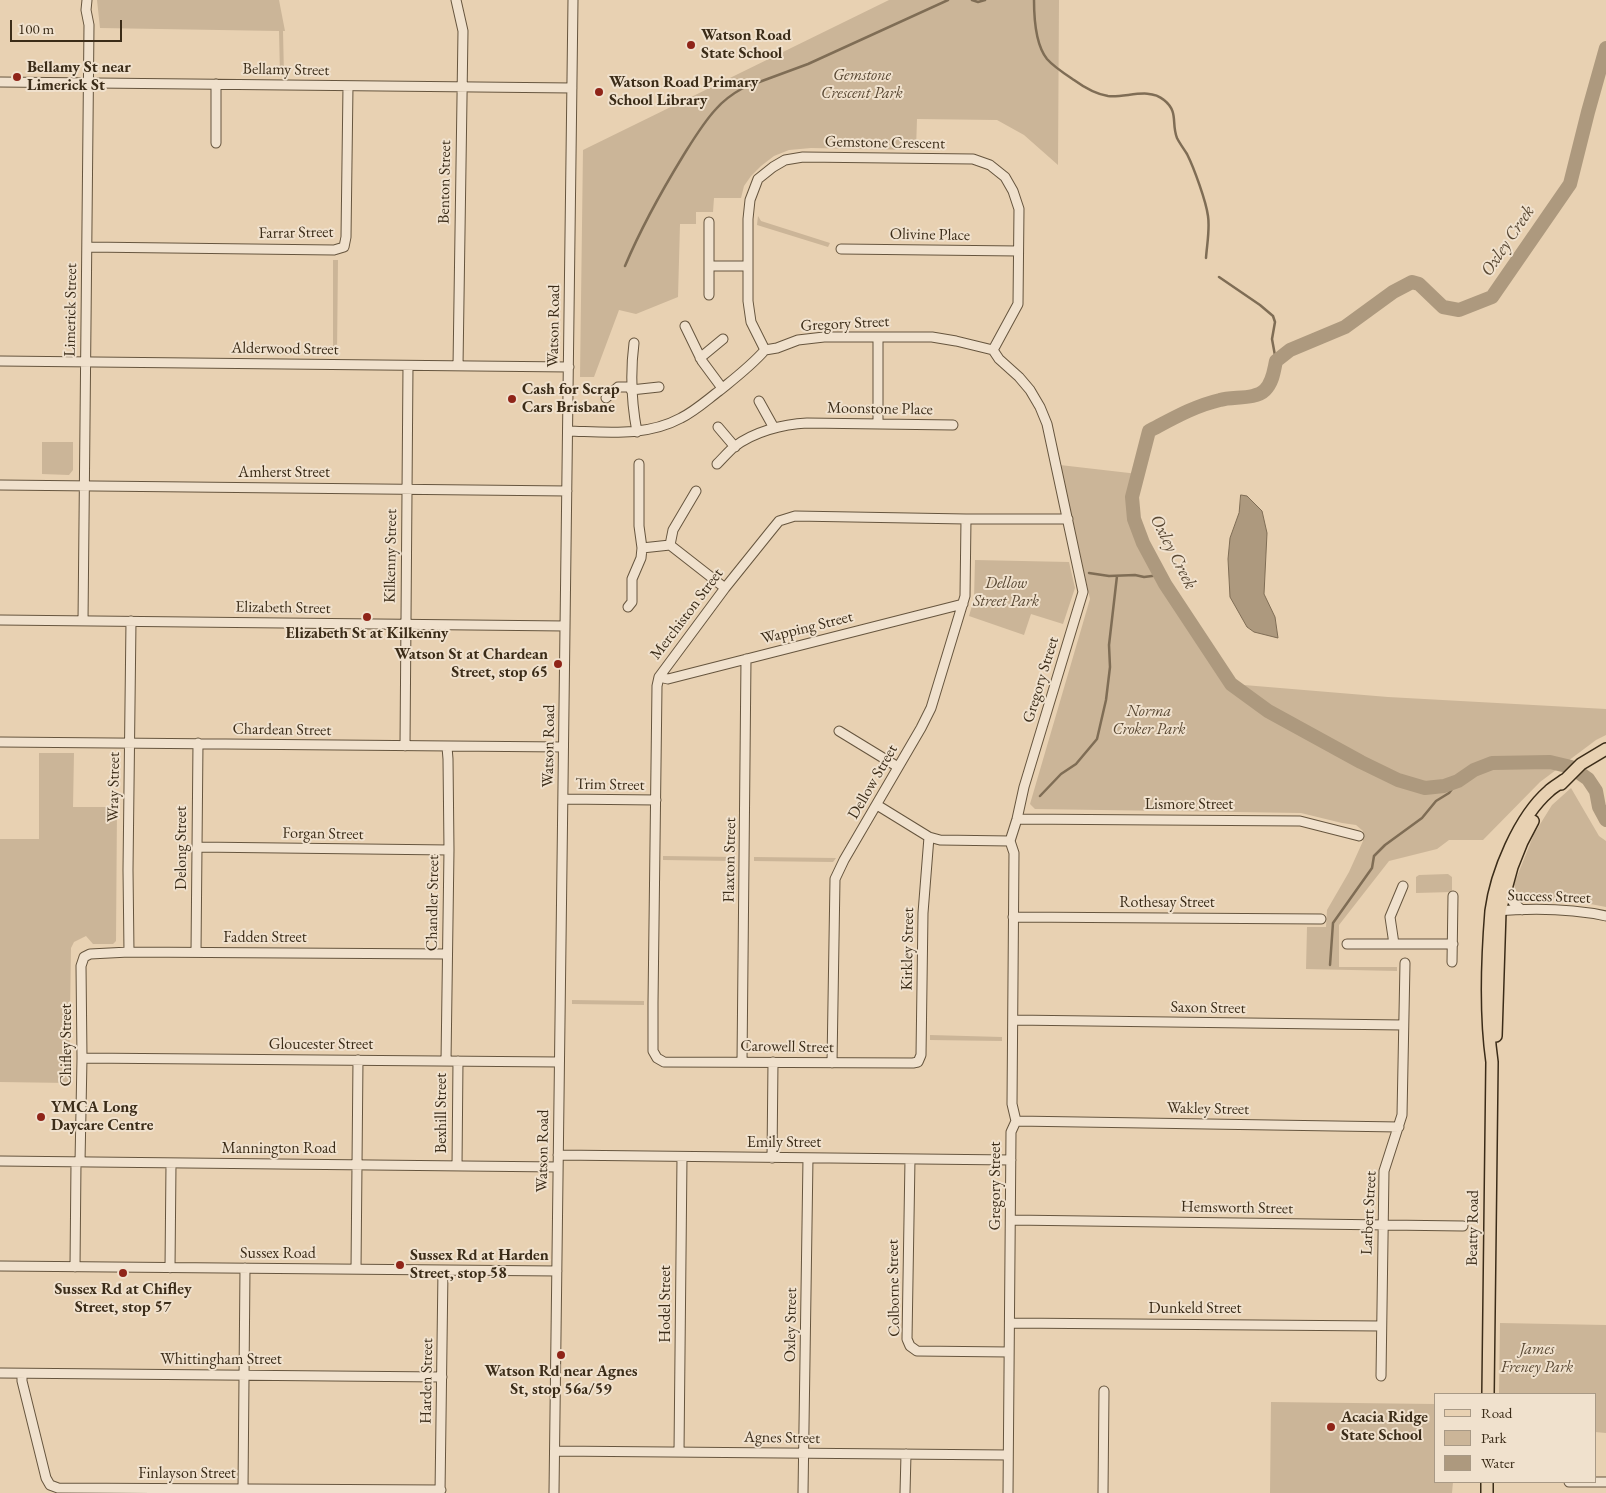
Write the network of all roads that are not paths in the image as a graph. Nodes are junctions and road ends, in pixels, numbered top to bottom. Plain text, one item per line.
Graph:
1 (87, 0) edge
2 (456, 0) edge
3 (573, 0) edge
4 (0, 82) edge
5 (88, 83) junction
6 (216, 84) junction
7 (348, 86) junction
8 (462, 87) junction
9 (572, 88) junction
10 (216, 143) dead end
11 (709, 222) dead end
12 (87, 247) junction
13 (841, 249) dead end
14 (1018, 251) junction
15 (709, 266) junction
16 (748, 266) junction
17 (709, 296) dead end
18 (685, 326) dead end
19 (878, 337) junction
20 (723, 339) dead end
21 (634, 343) dead end
22 (765, 350) junction
23 (993, 350) junction
24 (700, 358) junction
25 (0, 361) edge
26 (86, 362) junction
27 (408, 366) junction
28 (458, 366) junction
29 (569, 367) junction
30 (659, 386) dead end
31 (631, 388) junction
32 (722, 388) junction
33 (606, 398) dead end
34 (759, 401) dead end
35 (878, 424) junction
36 (953, 425) dead end
37 (718, 427) dead end
38 (774, 428) junction
39 (568, 431) junction
40 (637, 432) junction
41 (735, 447) junction
42 (639, 464) dead end
43 (718, 464) dead end
44 (0, 485) edge
45 (84, 486) junction
46 (406, 489) junction
47 (567, 491) junction
48 (696, 492) dead end
49 (966, 519) junction
50 (1068, 519) junction
51 (670, 545) junction
52 (642, 548) junction
53 (725, 588) junction
54 (963, 604) junction
55 (628, 607) dead end
56 (0, 620) edge
57 (83, 621) junction
58 (131, 621) junction
59 (405, 624) junction
60 (566, 626) junction
61 (746, 659) junction
62 (659, 677) junction
63 (839, 731) dead end
64 (0, 742) edge
65 (130, 742) junction
66 (198, 743) junction
67 (405, 746) junction
68 (447, 746) junction
69 (563, 747) junction
70 (1602, 751) edge
71 (898, 767) junction
72 (1564, 780) junction
73 (563, 799) junction
74 (656, 800) junction
75 (877, 805) junction
76 (1017, 819) junction
77 (1359, 836) dead end
78 (929, 837) junction
79 (1010, 840) junction
80 (197, 847) junction
81 (449, 850) junction
82 (1507, 883) junction
83 (1404, 886) dead end
84 (1453, 896) dead end
85 (1522, 910) junction
86 (1495, 911) junction
87 (1606, 916) edge
88 (1013, 917) junction
89 (1321, 919) dead end
90 (1347, 944) dead end
91 (1394, 944) junction
92 (1452, 944) junction
93 (128, 952) junction
94 (196, 952) junction
95 (447, 954) junction
96 (84, 957) joint
97 (1452, 962) dead end
98 (1405, 963) dead end
99 (1013, 1020) junction
100 (1403, 1025) junction
101 (82, 1058) junction
102 (657, 1058) joint
103 (358, 1060) junction
104 (446, 1061) junction
105 (458, 1061) junction
106 (559, 1062) junction
107 (742, 1062) junction
108 (773, 1062) junction
109 (918, 1062) joint
110 (832, 1063) junction
111 (1016, 1121) junction
112 (1399, 1127) junction
113 (558, 1155) junction
114 (682, 1157) junction
115 (772, 1158) junction
116 (808, 1158) junction
117 (910, 1159) junction
118 (1011, 1160) junction
119 (0, 1162) edge
120 (78, 1163) junction
121 (171, 1164) junction
122 (357, 1164) junction
123 (457, 1166) junction
124 (558, 1167) junction
125 (1011, 1220) junction
126 (1383, 1224) junction
127 (1463, 1226) dead end
128 (0, 1266) edge
129 (75, 1267) junction
130 (170, 1268) junction
131 (244, 1268) junction
132 (356, 1269) junction
133 (443, 1270) junction
134 (556, 1271) junction
135 (1010, 1323) junction
136 (1381, 1326) junction
137 (1009, 1352) junction
138 (0, 1373) edge
139 (22, 1374) junction
140 (244, 1376) junction
141 (1381, 1376) dead end
142 (442, 1377) junction
143 (1104, 1391) dead end
144 (1488, 1393) edge
145 (555, 1451) junction
146 (679, 1451) junction
147 (804, 1454) junction
148 (906, 1454) junction
149 (1008, 1455) junction
150 (243, 1489) junction
151 (199, 1491) edge
152 (440, 1492) edge
153 (554, 1493) edge
154 (803, 1493) edge
155 (905, 1493) edge
156 (1008, 1493) edge
157 (1103, 1493) edge

1 - 5 street, Limerick Street
2 - 8 street, Benton Street
3 - 9 street, Watson Road
4 - 5 street, Bellamy Street
5 - 6 street, Bellamy Street
5 - 12 street, Limerick Street
6 - 7 street, Bellamy Street
6 - 10 street
7 - 8 street, Bellamy Street
7 - 12 street, Farrar Street
8 - 9 street, Bellamy Street
8 - 28 street, Benton Street
9 - 29 street, Watson Road
11 - 15 street
12 - 26 street, Limerick Street
13 - 14 street, Olivine Place
14 - 16 street, Gemstone Crescent
14 - 23 street, Gemstone Crescent
15 - 16 street
15 - 17 street
16 - 22 street, Gemstone Crescent
18 - 24 street
19 - 22 street, Gregory Street
19 - 23 street, Gregory Street
19 - 35 street
20 - 24 street
21 - 31 street
22 - 32 street
23 - 50 street, Gregory Street
24 - 32 street
25 - 26 street, Alderwood Street
26 - 27 street, Alderwood Street
26 - 45 street, Limerick Street
27 - 28 street, Alderwood Street
27 - 46 street, Kilkenny Street
28 - 29 street, Alderwood Street
29 - 39 street, Watson Road
30 - 31 street
31 - 33 street
31 - 40 street
32 - 40 street
34 - 38 street
35 - 36 street, Moonstone Place
35 - 38 street, Moonstone Place
37 - 41 street
38 - 41 street, Moonstone Place
39 - 40 street
39 - 47 street, Watson Road
41 - 43 street, Moonstone Place
42 - 52 street
44 - 45 street, Amherst Street
45 - 46 street, Amherst Street
45 - 57 street, Limerick Street
46 - 47 street, Amherst Street
46 - 59 street, Kilkenny Street
47 - 60 street, Watson Road
48 - 51 street
49 - 50 street, Merchiston Street
49 - 53 street, Merchiston Street
49 - 54 street, Dellow Street
50 - 76 street, Gregory Street
51 - 52 street
51 - 53 street
52 - 55 street
53 - 62 street, Merchiston Street
54 - 61 street, Wapping Street
54 - 71 street, Dellow Street
56 - 57 street, Elizabeth Street
57 - 58 street, Elizabeth Street
58 - 59 street, Elizabeth Street
58 - 65 street, Wray Street
59 - 60 street, Elizabeth Street
59 - 67 street, Kilkenny Street
60 - 69 street, Watson Road
61 - 62 street, Wapping Street
61 - 107 street, Flaxton Street
62 - 74 street, Merchiston Street
63 - 71 street
64 - 65 street, Chardean Street
65 - 66 street, Chardean Street
65 - 93 street, Wray Street
66 - 67 street, Chardean Street
66 - 80 street, Delong Street
67 - 68 street, Chardean Street
68 - 69 street, Chardean Street
68 - 81 street, Chandler Street
69 - 73 street, Watson Road
70 - 72 main road, Beatty Road
71 - 75 street, Dellow Street
72 - 82 main road, Beatty Road
72 - 86 main road, Beatty Road
73 - 74 street, Trim Street
73 - 106 street, Watson Road
74 - 102 street, Merchiston Street
75 - 78 street
75 - 110 street, Dellow Street
76 - 77 street, Lismore Street
76 - 79 street, Gregory Street
78 - 79 street
78 - 109 street, Kirkley Street
79 - 88 street, Gregory Street
80 - 81 street, Forgan Street
80 - 94 street, Delong Street
81 - 95 street, Chandler Street
82 - 85 street
82 - 86 main road, Beatty Road
83 - 91 street
84 - 92 street
85 - 86 street, Success Street
85 - 87 street, Success Street
86 - 144 main road, Beatty Road
88 - 89 street, Rothesay Street
88 - 99 street, Gregory Street
90 - 91 street
91 - 92 street
92 - 97 street
93 - 94 street, Fadden Street
93 - 96 street, Fadden Street
94 - 95 street, Fadden Street
95 - 104 street, Chandler Street
96 - 101 street, Chifley Street
98 - 100 street, Larbert Street
99 - 100 street, Saxon Street
99 - 111 street, Gregory Street
100 - 112 street, Larbert Street
101 - 103 street, Gloucester Street
101 - 120 street, Chifley Street
102 - 107 street, Carowell Street
103 - 104 street, Gloucester Street
103 - 122 street
104 - 105 street, Gloucester Street
105 - 106 street, Gloucester Street
105 - 123 street, Bexhill Street
106 - 113 street, Watson Road
107 - 108 street, Carowell Street
108 - 110 street, Carowell Street
108 - 115 street
109 - 110 street, Carowell Street
111 - 112 street, Wakley Street
111 - 118 street, Gregory Street
112 - 126 street, Larbert Street
113 - 114 street, Emily Street
113 - 124 street, Watson Road
114 - 115 street, Emily Street
114 - 146 street, Hodel Street
115 - 116 street, Emily Street
116 - 117 street, Emily Street
116 - 147 street, Oxley Street
117 - 118 street, Emily Street
117 - 137 street, Colborne Street
118 - 125 street, Gregory Street
119 - 120 street, Mannington Road
120 - 121 street, Mannington Road
120 - 129 street, Chifley Street
121 - 122 street, Mannington Road
121 - 130 street
122 - 123 street, Mannington Road
122 - 132 street
123 - 124 street, Mannington Road
124 - 134 street, Watson Road
125 - 126 street, Hemsworth Street
125 - 135 street, Gregory Street
126 - 127 street, Hemsworth Street
126 - 136 street, Larbert Street
128 - 129 street, Sussex Road
129 - 130 street, Sussex Road
130 - 131 street, Sussex Road
131 - 132 street, Sussex Road
131 - 140 street
132 - 133 street, Sussex Road
133 - 134 street, Sussex Road
133 - 142 street, Harden Street
134 - 145 street, Watson Road
135 - 136 street, Dunkeld Street
135 - 137 street, Gregory Street
136 - 141 street, Larbert Street
137 - 149 street, Gregory Street
138 - 139 street, Whittingham Street
139 - 140 street, Whittingham Street
139 - 151 street, Finlayson Street
140 - 142 street, Whittingham Street
140 - 150 street
142 - 152 street, Harden Street
143 - 157 street
145 - 146 street, Agnes Street
145 - 153 street, Watson Road
146 - 147 street, Agnes Street
147 - 148 street, Agnes Street
147 - 154 street, Oxley Street
148 - 149 street, Agnes Street
148 - 155 street
149 - 156 street, Gregory Street
150 - 151 street, Finlayson Street
150 - 152 street, Finlayson Street

